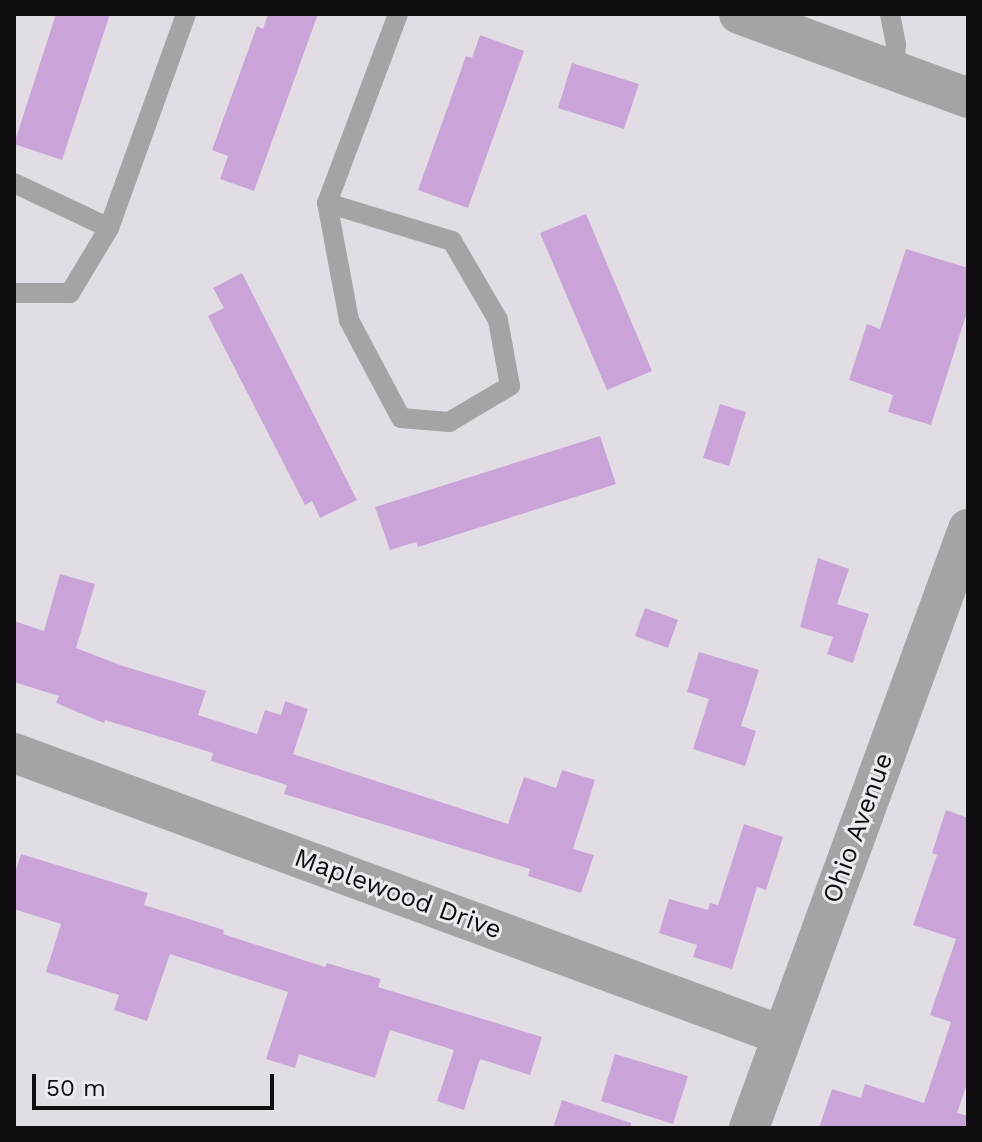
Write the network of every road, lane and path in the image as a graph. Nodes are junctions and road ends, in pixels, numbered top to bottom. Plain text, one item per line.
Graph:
1 (186, 14) edge
2 (398, 14) edge
3 (739, 14) edge
4 (890, 14) edge
5 (894, 70) junction
6 (968, 98) edge
7 (14, 183) edge
8 (327, 203) junction
9 (109, 228) junction
10 (14, 293) edge
11 (968, 529) edge
12 (14, 753) edge
13 (781, 1035) junction
14 (749, 1128) edge

1 - 9 lane
2 - 8 lane
3 - 5 street
4 - 5 lane
5 - 6 street
7 - 9 lane
8 - 8 lane
9 - 10 lane
11 - 13 street, Ohio Avenue
12 - 13 street, Maplewood Drive
13 - 14 street, Ohio Avenue

